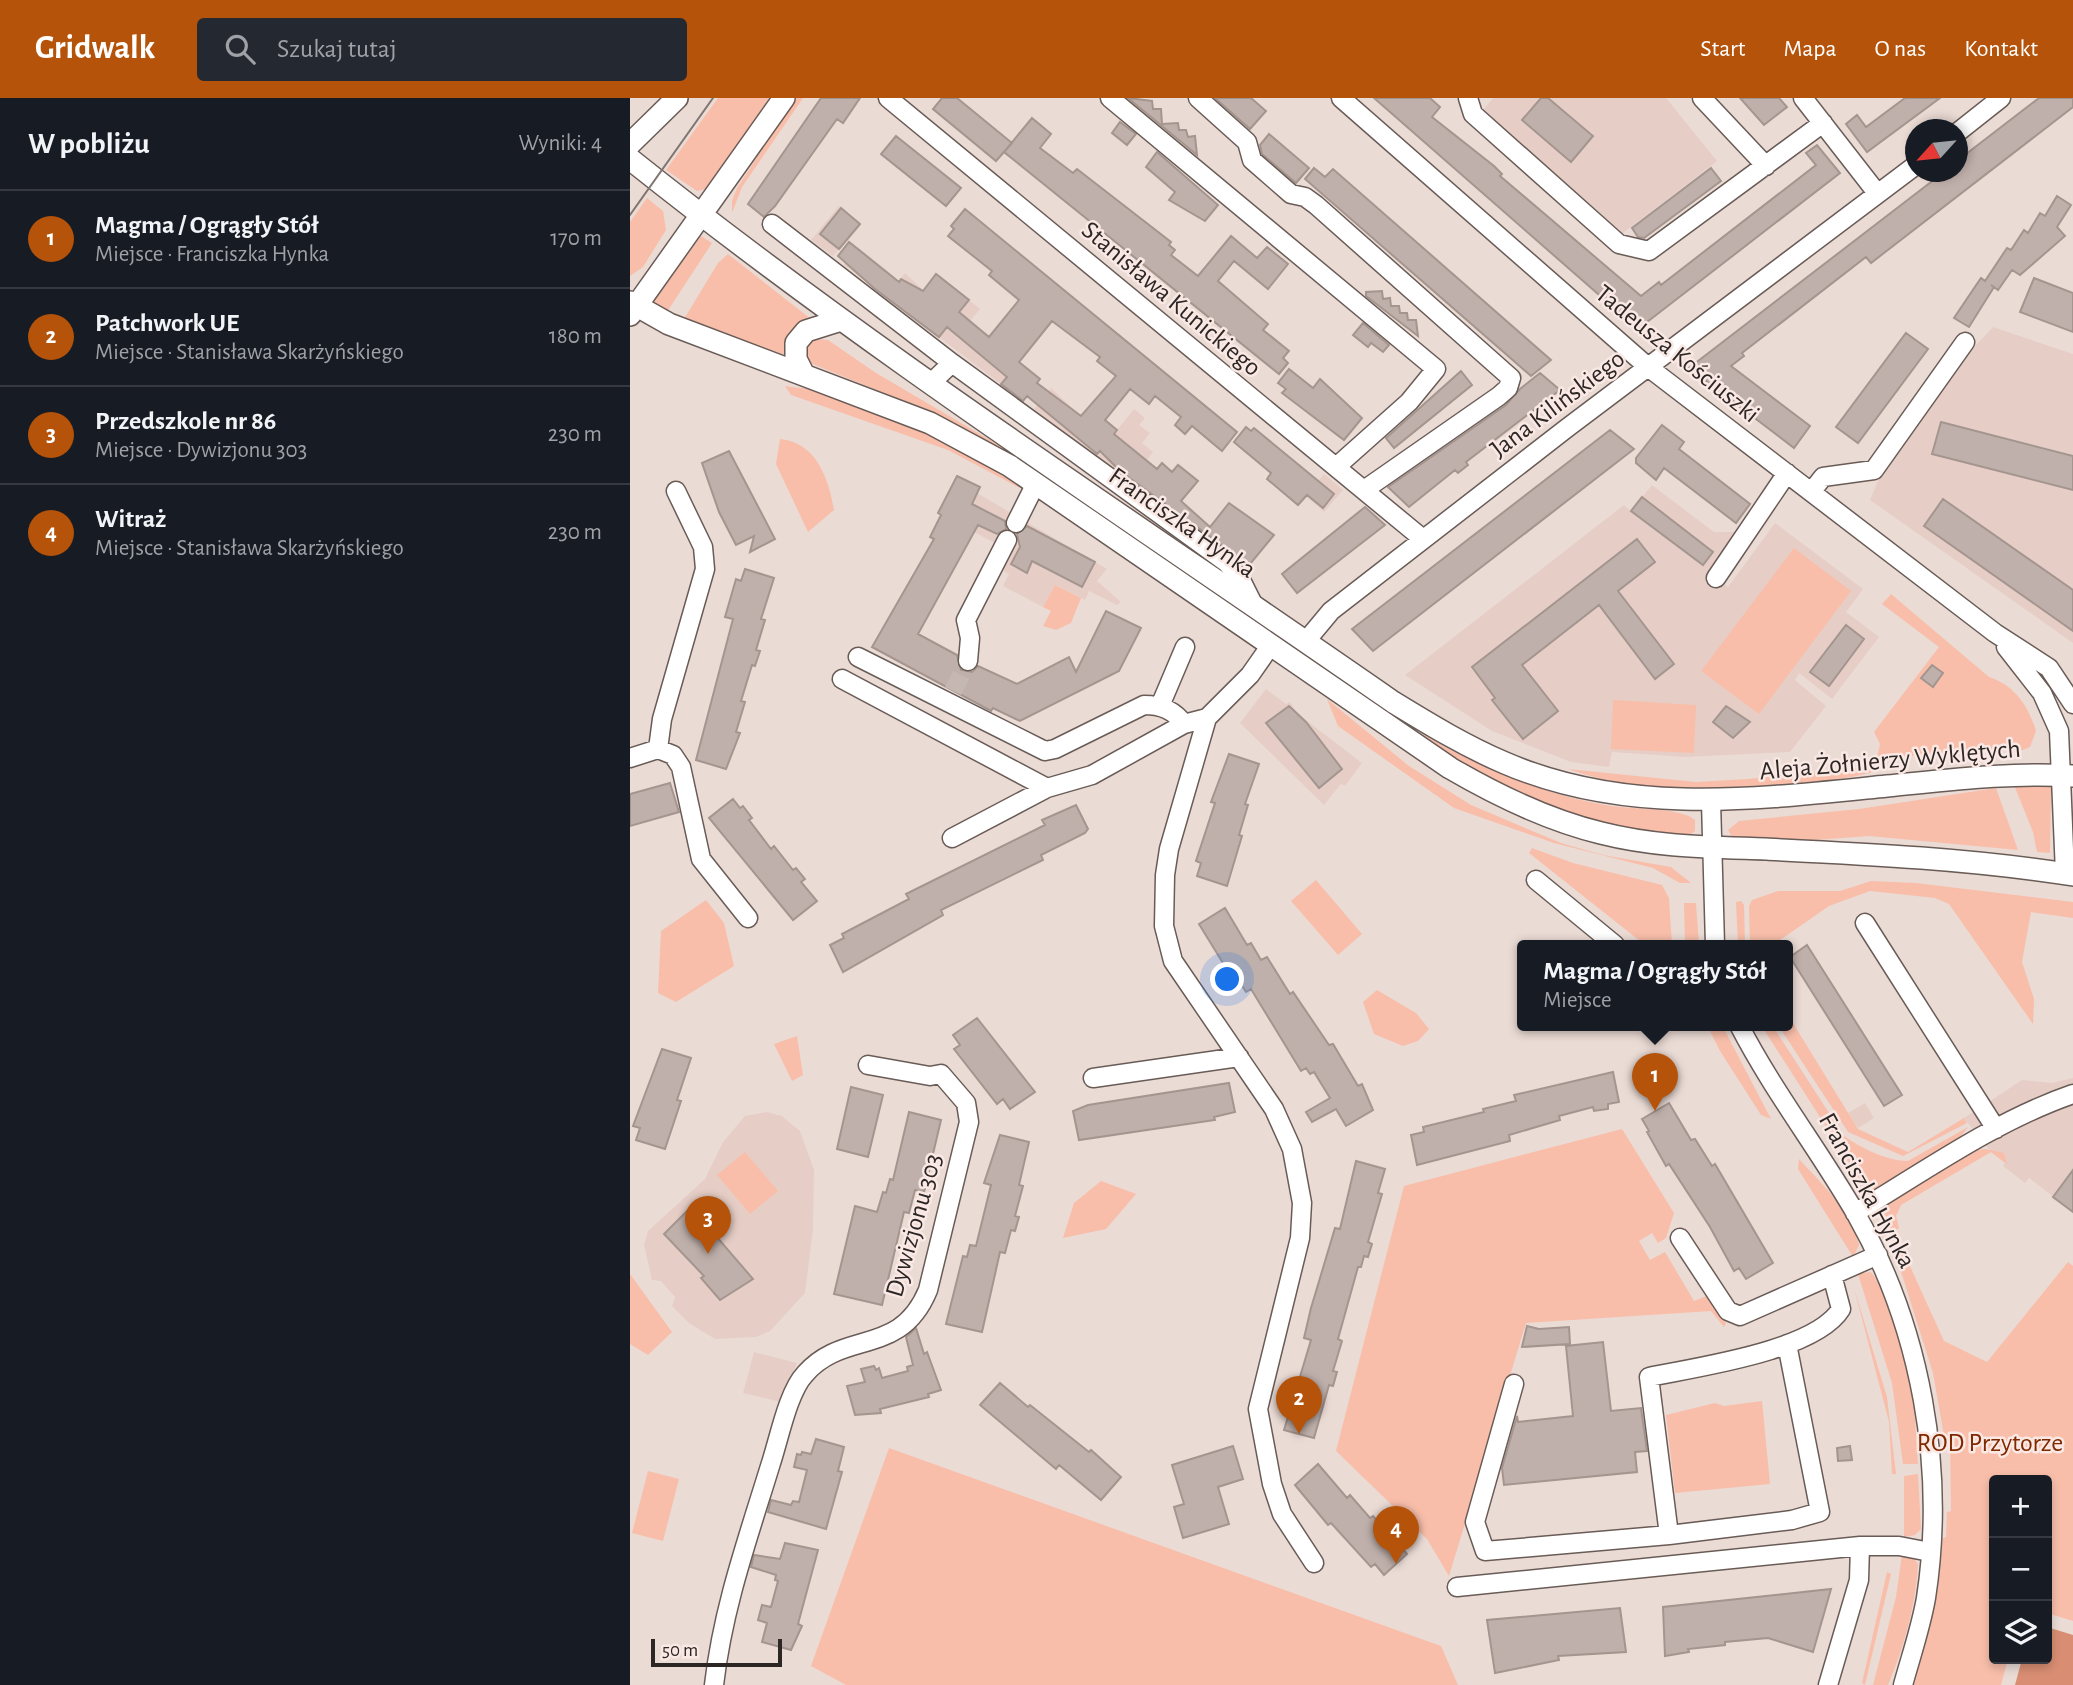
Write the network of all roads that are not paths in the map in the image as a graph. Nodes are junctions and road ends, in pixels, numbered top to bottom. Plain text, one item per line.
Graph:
1 (677, 98) edge
2 (784, 98) edge
3 (888, 98) edge
4 (917, 98) edge
5 (1110, 98) edge
6 (1198, 98) edge
7 (1341, 98) edge
8 (1468, 98) edge
9 (1702, 98) edge
10 (1803, 98) edge
11 (2001, 98) edge
12 (906, 113) junction
13 (1823, 123) junction
14 (1968, 124) edge
15 (630, 144) edge
16 (630, 159) edge
17 (1766, 166) junction
18 (1905, 172) edge
19 (1877, 193) junction
20 (703, 217) junction
21 (772, 224) dead end
22 (632, 308) edge
23 (841, 320) junction
24 (1965, 342) dead end
25 (952, 363) junction
26 (1648, 367) junction
27 (803, 373) junction
28 (931, 383) junction
29 (1336, 467) junction
30 (1787, 473) junction
31 (1036, 483) junction
32 (1364, 490) junction
33 (676, 491) dead end
34 (1812, 491) junction
35 (1016, 523) dead end
36 (1007, 540) dead end
37 (1423, 540) junction
38 (1716, 578) dead end
39 (1252, 604) junction
40 (1995, 633) junction
41 (1306, 641) junction
42 (1271, 645) junction
43 (1185, 647) dead end
44 (858, 657) dead end
45 (968, 661) tunnel mouth
46 (842, 678) dead end
47 (2071, 692) edge
48 (1160, 706) junction
49 (1208, 718) junction
50 (1184, 724) junction
51 (658, 749) junction
52 (630, 758) edge
53 (2068, 776) edge
54 (1048, 788) junction
55 (1711, 801) junction
56 (952, 838) dead end
57 (1712, 849) junction
58 (2070, 868) edge
59 (1536, 880) dead end
60 (748, 918) dead end
61 (1865, 923) dead end
62 (1609, 940) edge
63 (1715, 940) edge
64 (1743, 1031) edge
65 (1239, 1057) junction
66 (868, 1065) dead end
67 (1093, 1077) dead end
68 (2073, 1094) edge
69 (1996, 1129) junction
70 (1855, 1213) junction
71 (1680, 1238) dead end
72 (1878, 1255) junction
73 (1832, 1275) junction
74 (1787, 1344) junction
75 (1514, 1384) dead end
76 (1669, 1535) junction
77 (1860, 1546) junction
78 (1930, 1552) junction
79 (1314, 1563) dead end
80 (1457, 1587) dead end
81 (714, 1685) edge
82 (1828, 1685) edge
83 (1903, 1685) edge

1 - 15 main road
2 - 20 main road
3 - 12 street, Stanisława Kunickiego
4 - 12 street
5 - 29 street
6 - 32 street
7 - 26 street, Tadeusza Kościuszki
8 - 17 street
9 - 17 street
10 - 13 street
11 - 14 street
12 - 29 street, Stanisława Kunickiego
13 - 17 street
13 - 19 street
16 - 20 main road, Franciszka Hynka
18 - 19 street, Jana Kilińskiego
19 - 26 street, Jana Kilińskiego
20 - 22 main road
20 - 23 main road, Franciszka Hynka
21 - 25 street
22 - 27 main road, Franciszka Hynka
23 - 27 main road
23 - 28 main road, Franciszka Hynka
24 - 34 street
25 - 28 street
25 - 39 street
26 - 30 street, Tadeusza Kościuszki
26 - 37 street, Jana Kilińskiego
27 - 31 main road, Franciszka Hynka
28 - 39 main road, Franciszka Hynka
29 - 32 street, Stanisława Kunickiego
30 - 34 street, Tadeusza Kościuszki
30 - 38 street
31 - 35 street
31 - 42 main road, Franciszka Hynka
32 - 37 street, Stanisława Kunickiego
33 - 51 street
34 - 40 street, Tadeusza Kościuszki
36 - 45 street
37 - 41 street, Jana Kilińskiego
39 - 41 main road, Franciszka Hynka
40 - 47 street, Tadeusza Kościuszki
40 - 53 street, Tadeusza Kościuszki
41 - 55 main road, Franciszka Hynka
42 - 49 street
42 - 57 main road, Franciszka Hynka
43 - 48 street
44 - 48 street
46 - 54 street
48 - 50 street
49 - 50 street
49 - 65 street
50 - 54 street
51 - 52 street
51 - 60 street
53 - 55 main road, Aleja Żołnierzy Wyklętych
53 - 58 street, Tadeusza Kościuszki
54 - 56 street
55 - 57 street
57 - 58 main road
57 - 63 street
59 - 62 street
61 - 69 street
64 - 70 street, Franciszka Hynka
65 - 67 street
65 - 79 street
66 - 81 street, Dywizjonu 303
68 - 69 street
69 - 70 street
70 - 72 street, Franciszka Hynka
71 - 73 street
72 - 73 street
72 - 78 street, Franciszka Hynka
73 - 74 street
74 - 76 street
74 - 76 street
75 - 76 street
77 - 78 street
77 - 80 street
77 - 82 street
78 - 83 street, Franciszka Hynka

